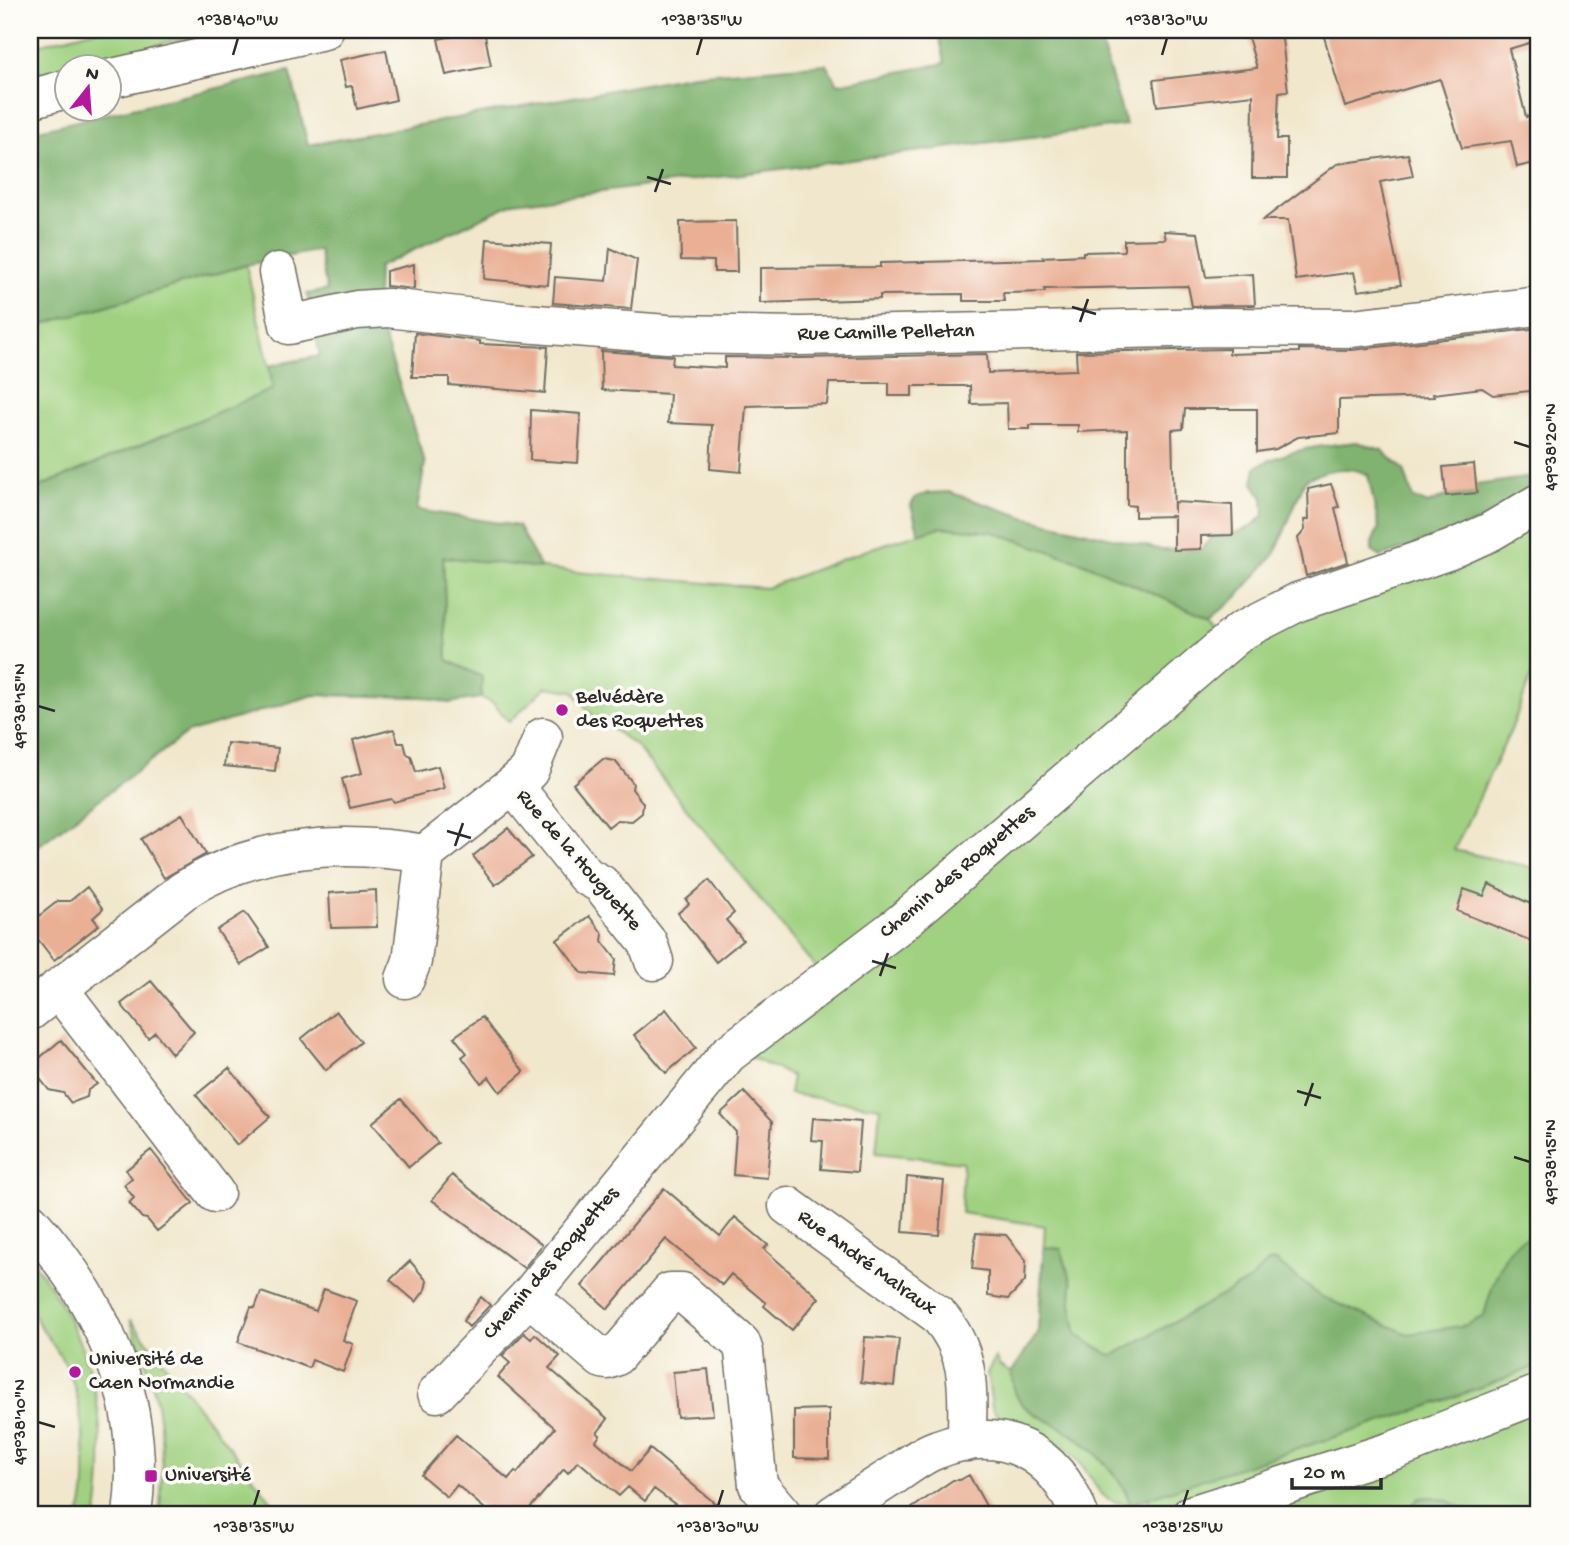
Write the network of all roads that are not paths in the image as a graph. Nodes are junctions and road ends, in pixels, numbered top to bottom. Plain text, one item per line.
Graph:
1 (324, 30) edge
2 (122, 76) edge
3 (52, 93) edge
4 (30, 99) edge
5 (278, 272) dead end
6 (1539, 306) edge
7 (1539, 503) edge
8 (543, 737) dead end
9 (513, 785) junction
10 (425, 854) junction
11 (654, 961) dead end
12 (405, 979) dead end
13 (44, 1000) edge
14 (215, 1193) dead end
15 (788, 1206) dead end
16 (30, 1222) edge
17 (529, 1296) junction
18 (437, 1393) dead end
19 (1539, 1394) edge
20 (967, 1442) junction
21 (132, 1515) edge
22 (783, 1515) edge
23 (833, 1515) edge
24 (1079, 1515) edge
25 (1191, 1515) edge

1 - 2 street
3 - 4 street
5 - 6 street, Rue Camille Pelletan
7 - 17 street, Chemin des Roquettes
8 - 9 street
9 - 10 street, Rue de la Houguette
9 - 11 street, Rue de la Houguette
10 - 12 street
10 - 13 street
13 - 14 street
15 - 20 street, Rue André Malraux
16 - 21 street
17 - 18 street, Chemin des Roquettes
17 - 22 street
19 - 25 street
20 - 23 street
20 - 24 street

